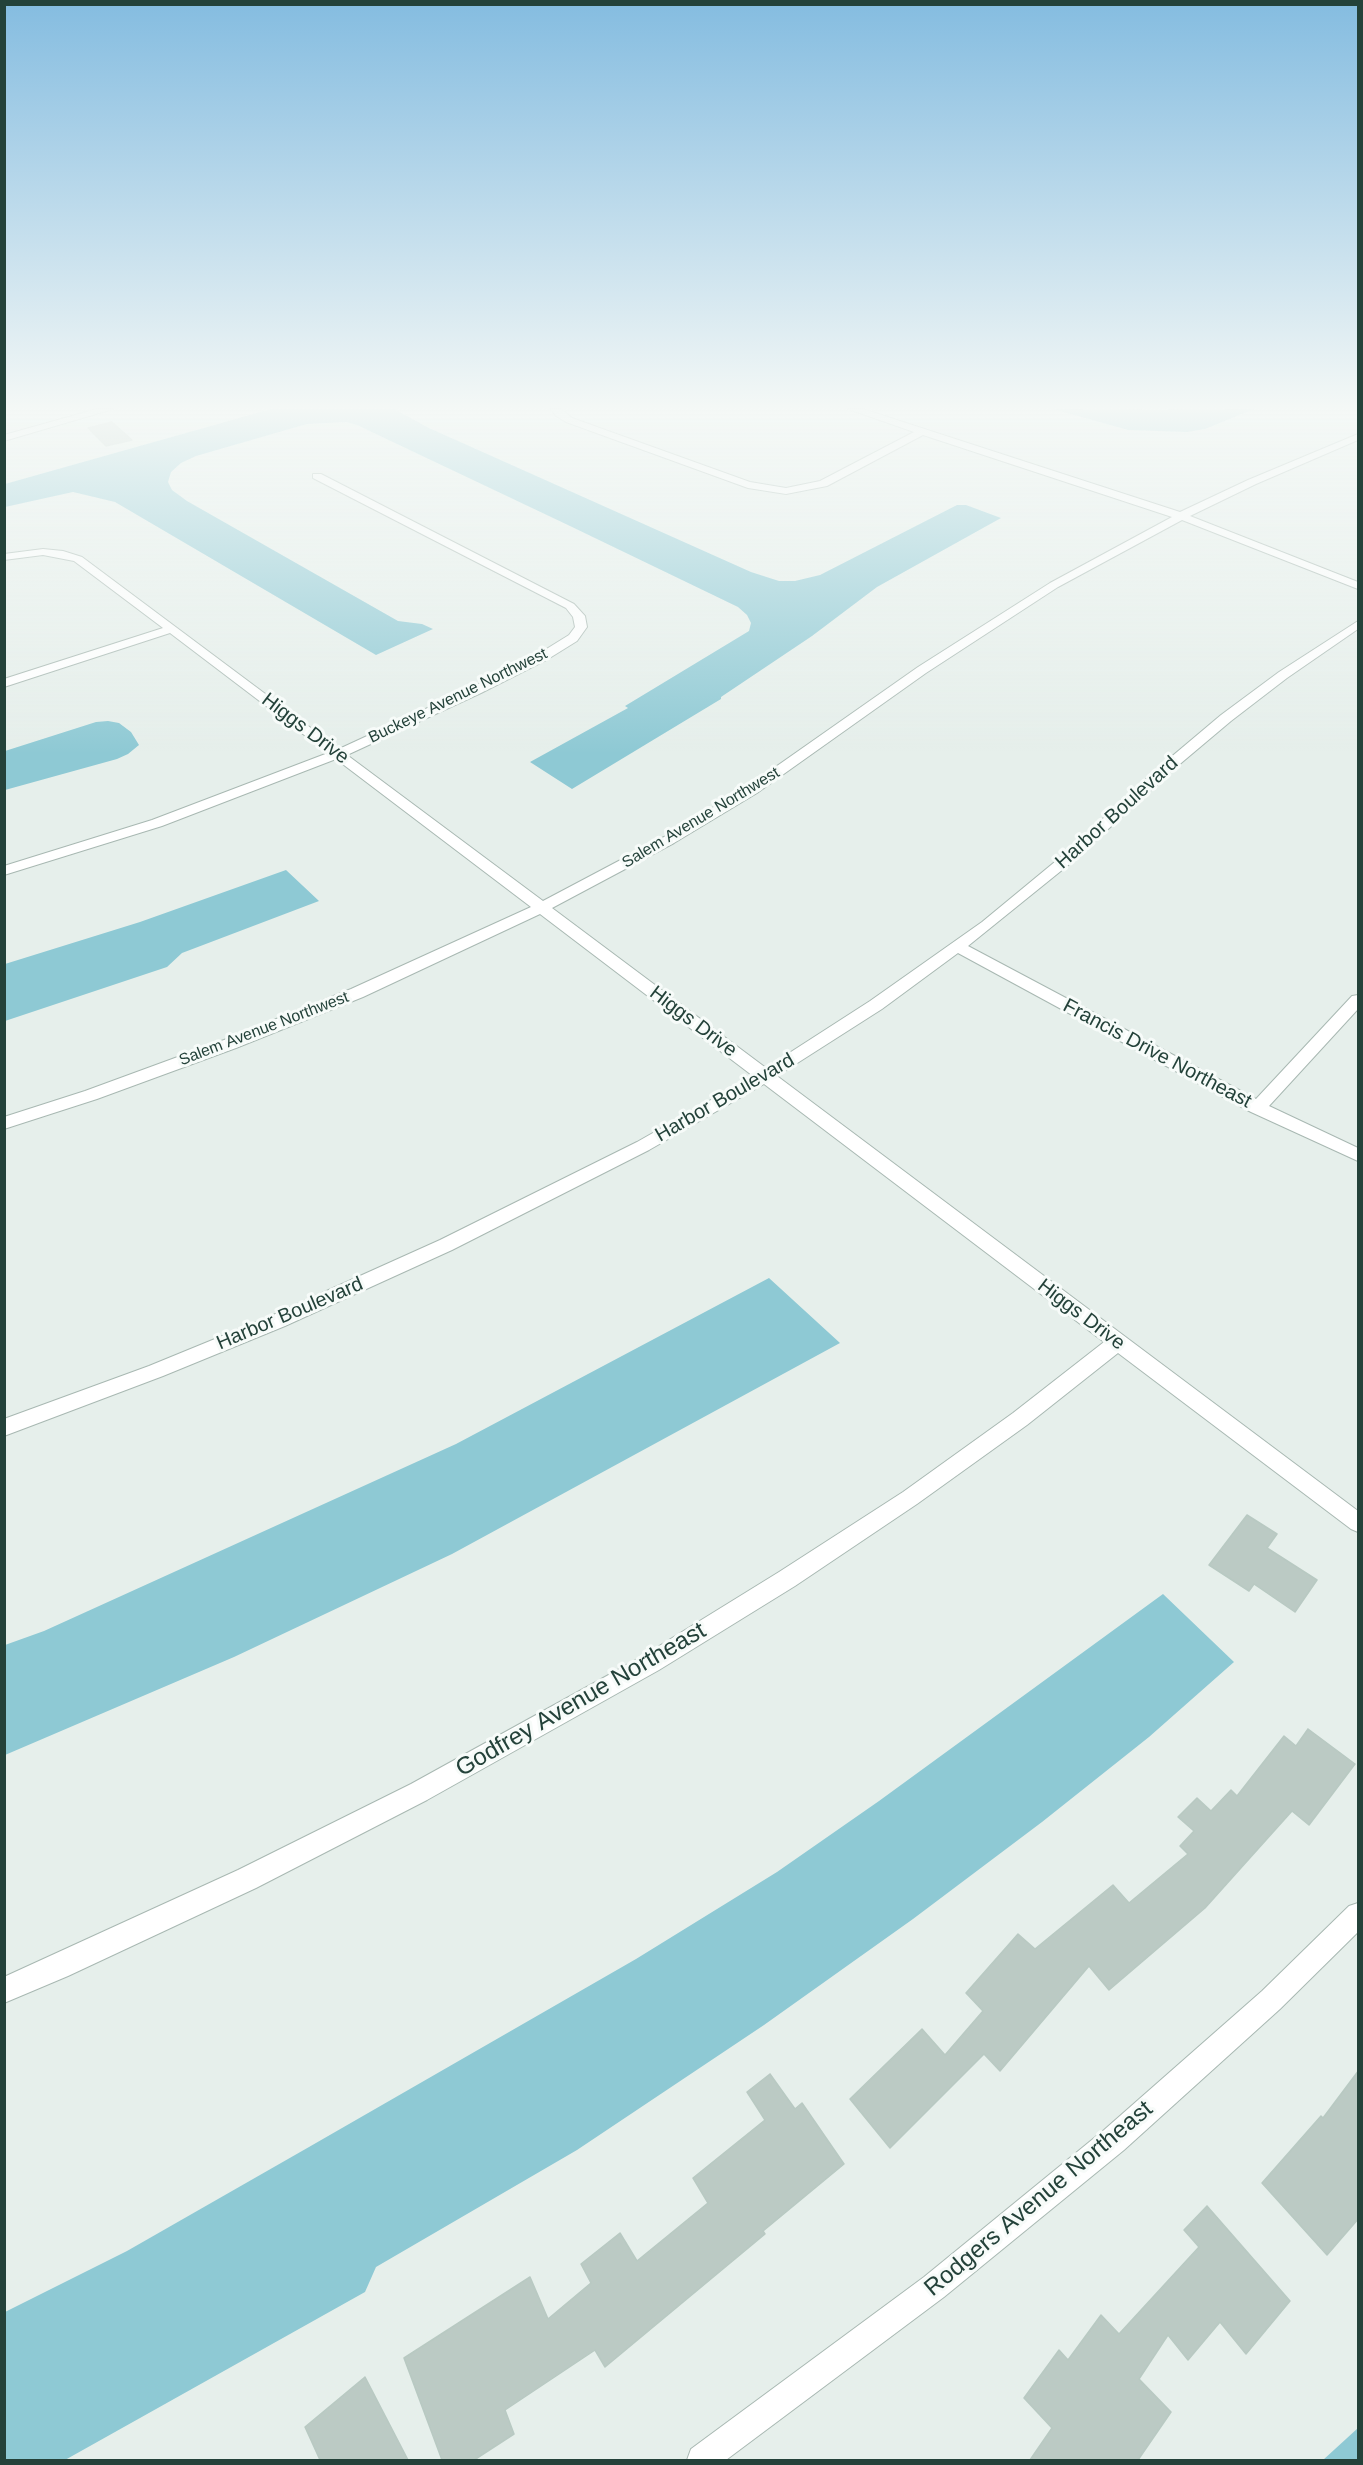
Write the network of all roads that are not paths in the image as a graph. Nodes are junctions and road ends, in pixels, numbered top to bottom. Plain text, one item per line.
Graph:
1 (410, 524) edge
2 (1166, 524) edge
3 (1201, 524) edge
4 (4, 557) edge
5 (1359, 586) edge
6 (1359, 624) edge
7 (172, 629) junction
8 (4, 683) edge
9 (338, 754) junction
10 (4, 871) edge
11 (542, 908) junction
12 (958, 947) junction
13 (1359, 1000) edge
14 (765, 1076) junction
15 (1257, 1108) junction
16 (4, 1123) edge
17 (1359, 1155) edge
18 (1118, 1342) junction
19 (4, 1428) edge
20 (1359, 1523) edge
21 (1359, 1915) edge
22 (4, 1990) edge
23 (702, 2460) edge

1 - 9 street, Buckeye Avenue Northwest
2 - 11 street, Salem Avenue Northwest
3 - 5 street
4 - 7 street, Higgs Drive
6 - 12 street, Harbor Boulevard
7 - 8 street
7 - 9 street, Higgs Drive
9 - 10 street, Buckeye Avenue Northwest
9 - 11 street, Higgs Drive
11 - 14 street, Higgs Drive
11 - 16 street, Salem Avenue Northwest
12 - 14 street, Harbor Boulevard
12 - 15 street, Francis Drive Northeast
13 - 15 street
14 - 18 street, Higgs Drive
14 - 19 street, Harbor Boulevard
15 - 17 street, Francis Drive Northeast
18 - 20 street, Higgs Drive
18 - 22 street, Godfrey Avenue Northeast
21 - 23 street, Rodgers Avenue Northeast

